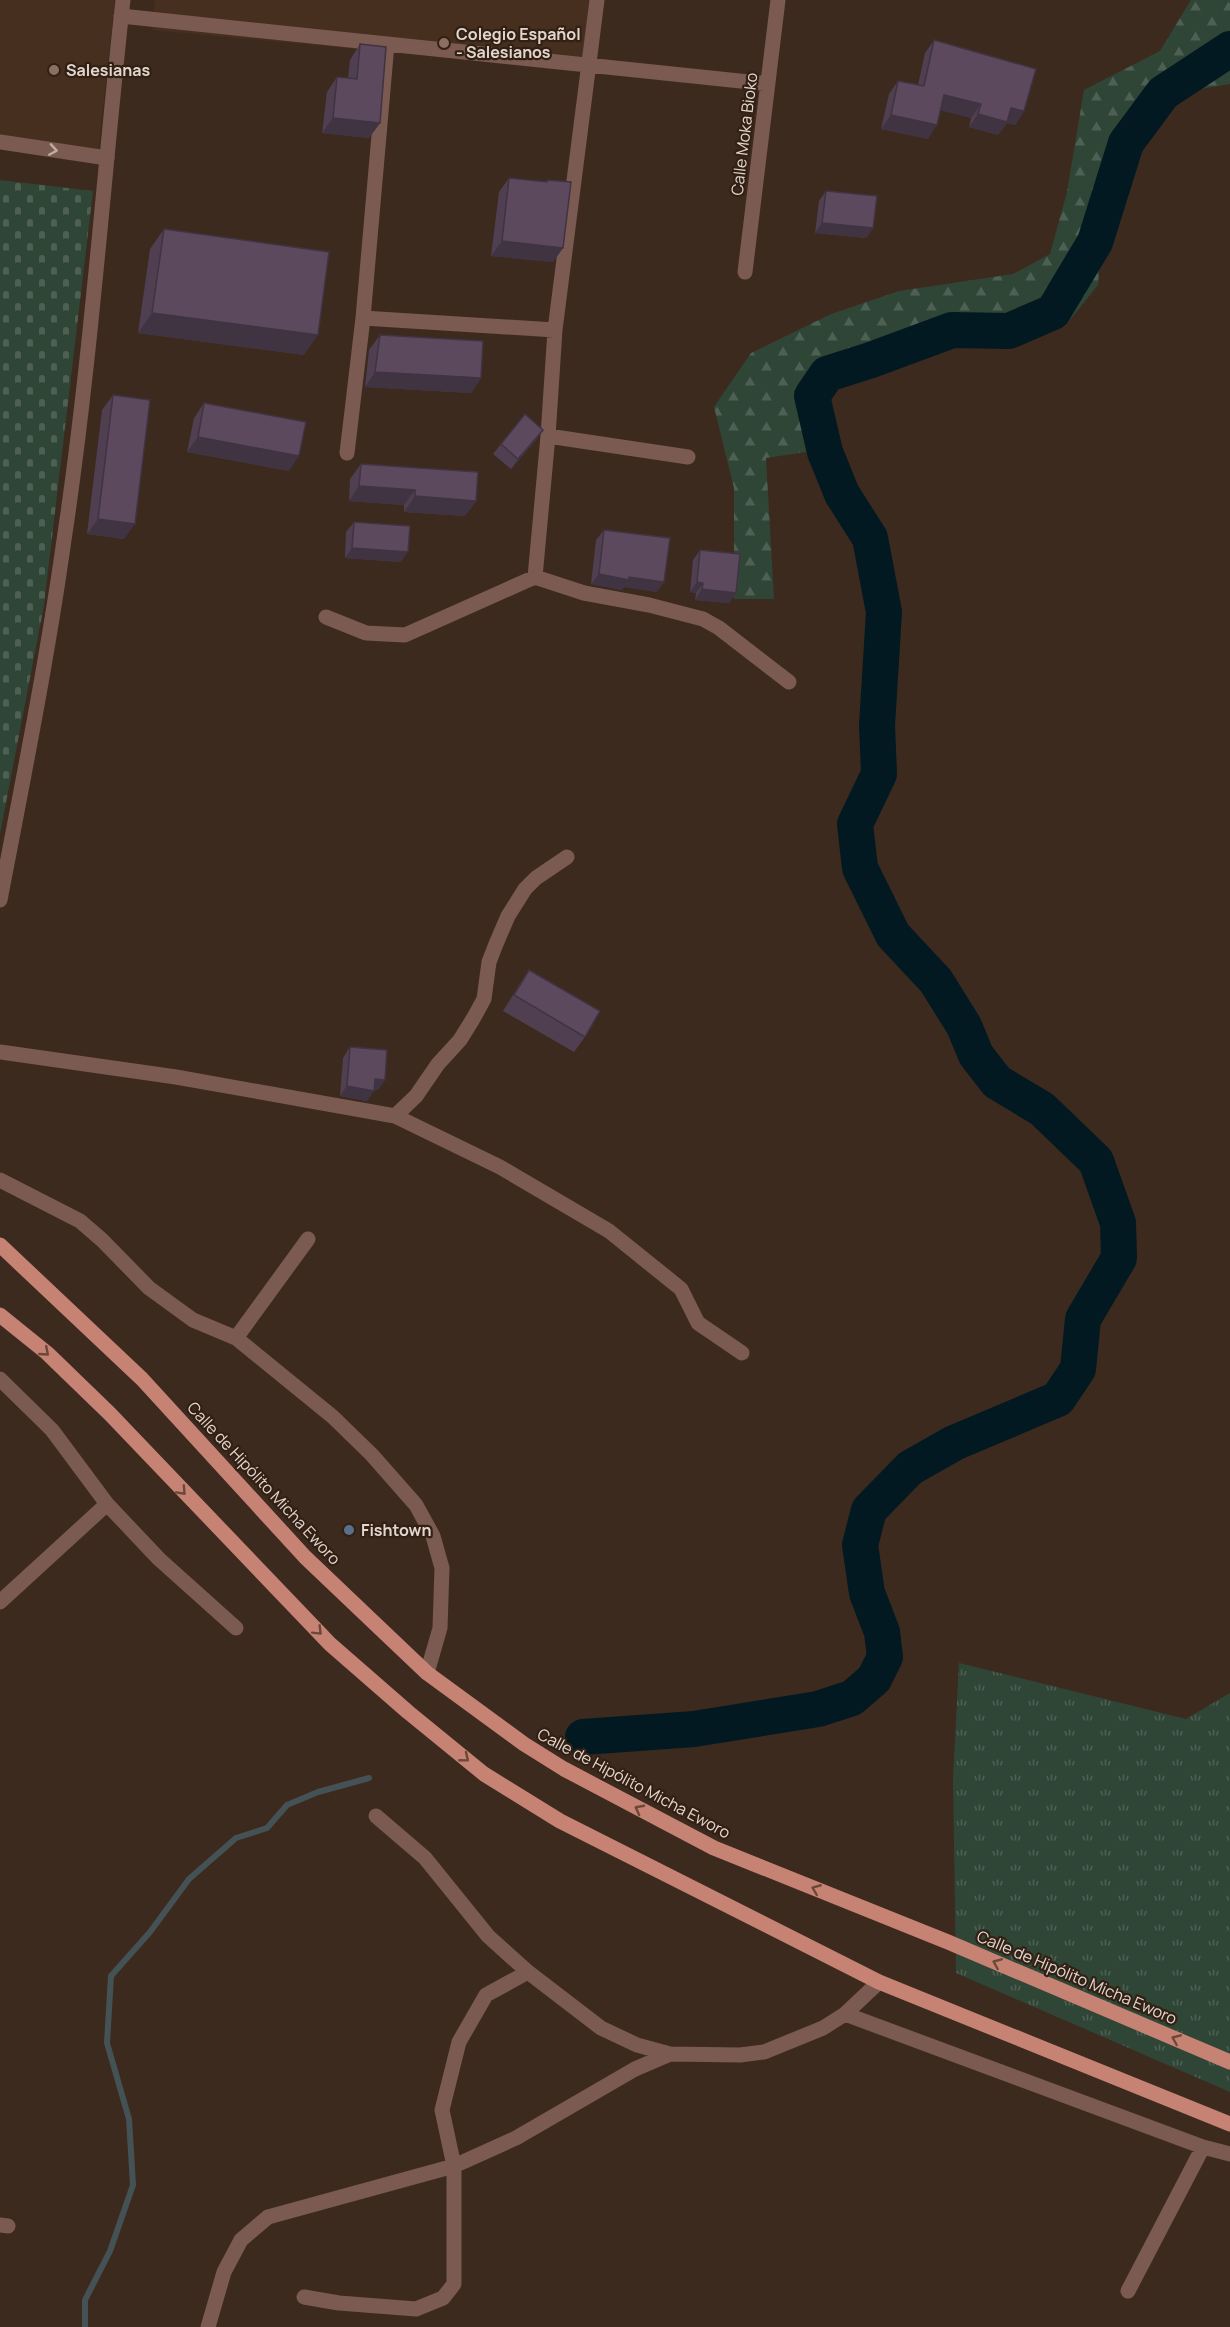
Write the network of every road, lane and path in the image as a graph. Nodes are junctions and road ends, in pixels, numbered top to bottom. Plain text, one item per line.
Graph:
1 (123, 0) edge
2 (597, 0) edge
3 (778, 0) edge
4 (121, 16) junction
5 (387, 44) junction
6 (589, 66) junction
7 (768, 84) junction
8 (0, 142) edge
9 (106, 158) junction
10 (745, 272) dead end
11 (363, 318) junction
12 (555, 330) junction
13 (548, 436) junction
14 (348, 453) dead end
15 (688, 457) dead end
16 (535, 577) junction
17 (326, 617) dead end
18 (789, 682) dead end
19 (567, 857) dead end
20 (0, 900) edge
21 (0, 1052) edge
22 (396, 1116) junction
23 (0, 1180) edge
24 (308, 1239) dead end
25 (0, 1245) edge
26 (0, 1315) edge
27 (236, 1338) junction
28 (742, 1353) dead end
29 (0, 1379) edge
30 (106, 1504) junction
31 (0, 1602) edge
32 (236, 1628) dead end
33 (427, 1673) junction
34 (376, 1816) dead end
35 (528, 1972) junction
36 (879, 1982) junction
37 (845, 2014) junction
38 (670, 2054) junction
39 (1230, 2062) edge
40 (1230, 2124) edge
41 (1203, 2147) junction
42 (1230, 2154) edge
43 (454, 2166) junction
44 (1128, 2291) dead end
45 (304, 2297) dead end
46 (208, 2327) edge

1 - 4 street
2 - 6 street
3 - 7 street, Calle Moka Bioko
4 - 5 street
4 - 9 street
5 - 6 street
5 - 11 street
6 - 7 street
6 - 12 street
7 - 10 street, Calle Moka Bioko
8 -> 9 street
9 - 20 street
11 - 12 street
11 - 14 street
12 - 13 street
13 - 15 street
13 - 16 street
16 - 17 street
16 - 18 street
19 - 22 street
21 - 22 street
22 - 28 street
23 - 27 street
24 - 27 street
25 - 33 main road, Calle de Hipólito Micha Eworo
26 -> 36 main road
27 - 33 street
29 - 30 street
30 - 31 street
30 - 32 street
39 -> 33 main road, Calle de Hipólito Micha Eworo
34 - 35 street
35 - 38 street
35 - 43 street
36 - 37 street
36 - 40 main road
37 - 38 street
37 - 41 street
38 - 43 street
41 - 42 street
41 - 44 street
43 - 45 street
43 - 46 street

